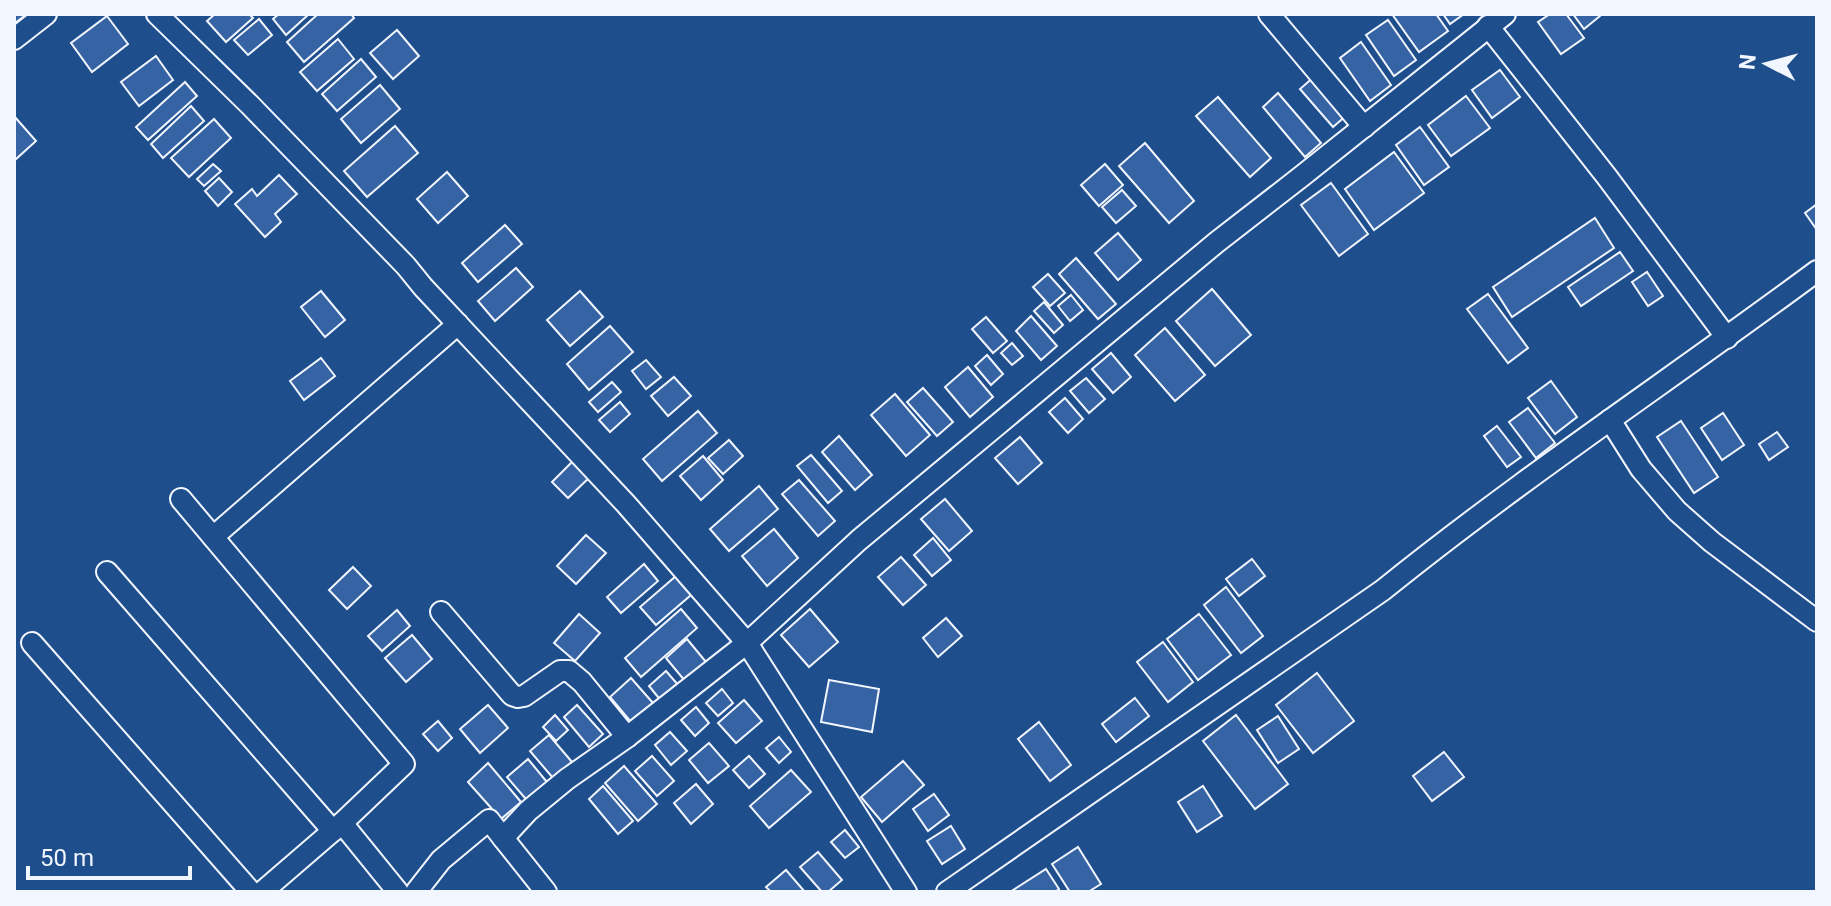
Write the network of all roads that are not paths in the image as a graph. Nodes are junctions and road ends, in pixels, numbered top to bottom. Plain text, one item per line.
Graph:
1 (46, 14) edge
2 (157, 14) edge
3 (1269, 14) edge
4 (1496, 20) edge
5 (14, 39) edge
6 (1364, 127) junction
7 (1817, 271) edge
8 (458, 324) junction
9 (1727, 338) junction
10 (1610, 420) junction
11 (181, 499) dead end
12 (213, 537) junction
13 (107, 572) dead end
14 (441, 612) dead end
15 (1817, 621) edge
16 (32, 643) dead end
17 (747, 643) junction
18 (627, 737) junction
19 (337, 827) junction
20 (503, 838) junction
21 (251, 892) edge
22 (262, 892) edge
23 (398, 892) edge
24 (416, 892) edge
25 (546, 892) edge
26 (906, 892) edge
27 (947, 892) edge

1 - 5 street
2 - 8 street
3 - 6 street
4 - 6 street
4 - 9 street
6 - 17 street
7 - 9 street
8 - 12 street
8 - 17 street
9 - 10 street
10 - 15 street
10 - 27 street
11 - 12 street
12 - 19 street
13 - 19 street
14 - 18 street
16 - 21 street
17 - 18 street
17 - 26 street
18 - 20 street
19 - 22 street
19 - 23 street
20 - 24 street
20 - 25 street

